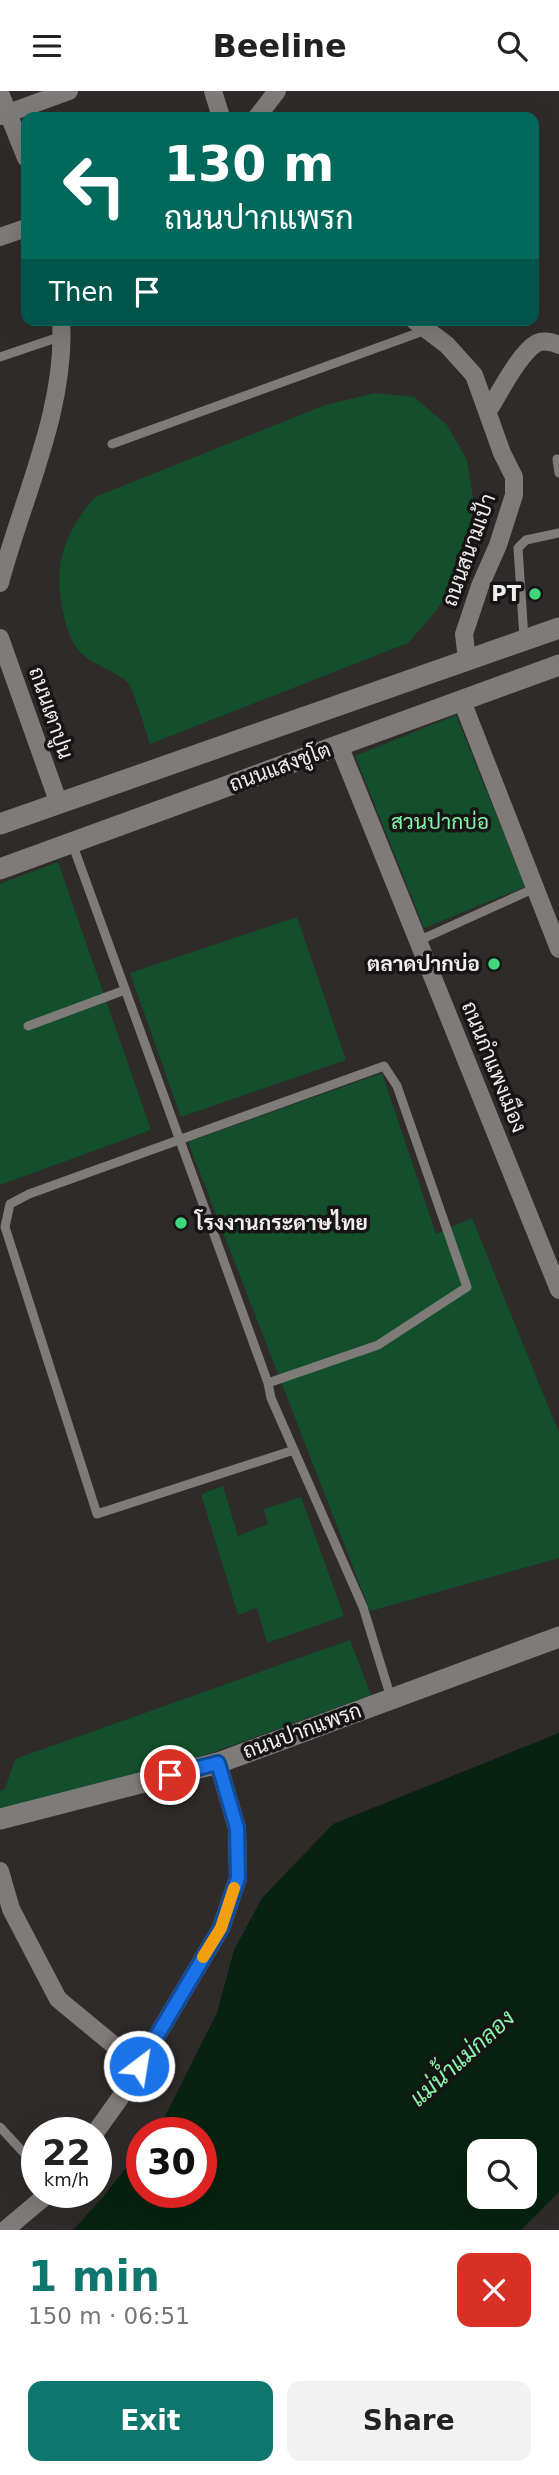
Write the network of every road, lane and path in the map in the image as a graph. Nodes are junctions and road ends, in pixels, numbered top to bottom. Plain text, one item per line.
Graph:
1 (69, 91) edge
2 (213, 91) edge
3 (277, 91) edge
4 (0, 93) edge
5 (220, 112) edge
6 (261, 112) edge
7 (5, 115) edge
8 (21, 148) edge
9 (21, 230) edge
10 (0, 237) edge
11 (418, 326) edge
12 (422, 326) edge
13 (61, 328) edge
14 (559, 345) edge
15 (0, 357) edge
16 (488, 411) junction
17 (112, 444) dead end
18 (557, 459) dead end
19 (559, 473) edge
20 (559, 533) edge
21 (0, 583) edge
22 (559, 628) edge
23 (0, 638) edge
24 (525, 640) junction
25 (467, 660) junction
26 (559, 665) edge
27 (461, 701) junction
28 (339, 745) junction
29 (59, 804) junction
30 (0, 824) edge
31 (72, 843) junction
32 (0, 869) edge
33 (535, 888) junction
34 (418, 941) junction
35 (559, 949) edge
36 (125, 990) junction
37 (27, 1026) dead end
38 (180, 1138) junction
39 (559, 1290) edge
40 (268, 1383) junction
41 (294, 1450) junction
42 (559, 1637) edge
43 (391, 1698) junction
44 (218, 1763) junction
45 (0, 1819) edge
46 (0, 1871) edge
47 (139, 2066) junction
48 (106, 2117) edge
49 (0, 2127) edge
50 (21, 2150) edge
51 (31, 2208) edge
52 (5, 2230) edge

1 - 7 street
2 - 5 street
3 - 6 street
4 - 7 street
7 - 8 street
9 - 10 street
11 - 17 lane
12 - 16 street, ถนนสนามเป้า
13 - 15 lane
13 - 21 street
14 - 16 street
16 - 25 street, ถนนสนามเป้า
18 - 19 lane
20 - 24 lane
22 - 24 main road, ถนนแสงชูโต
23 - 29 street, ถนนเตาปูน
24 - 25 main road, ถนนแสงชูโต
25 - 29 main road, ถนนแสงชูโต
26 - 27 main road, ถนนแสงชูโต
27 - 28 main road, ถนนแสงชูโต
27 - 33 street
28 - 31 main road, ถนนแสงชูโต
28 - 34 street, ถนนกำแพงเมือง
29 - 30 main road, ถนนแสงชูโต
31 - 32 main road, ถนนแสงชูโต
31 - 36 lane
33 - 34 lane
33 - 35 street
34 - 39 street, ถนนกำแพงเมือง
36 - 37 lane
36 - 38 lane
38 - 40 lane
38 - 40 lane
38 - 41 lane
40 - 41 lane
41 - 43 lane
42 - 43 main road, ถนนปากแพรก
43 - 44 main road, ถนนปากแพรก
44 - 45 main road, ถนนปากแพรก
44 - 47 street
46 - 47 street
47 - 48 street
49 - 50 lane
51 - 52 street

